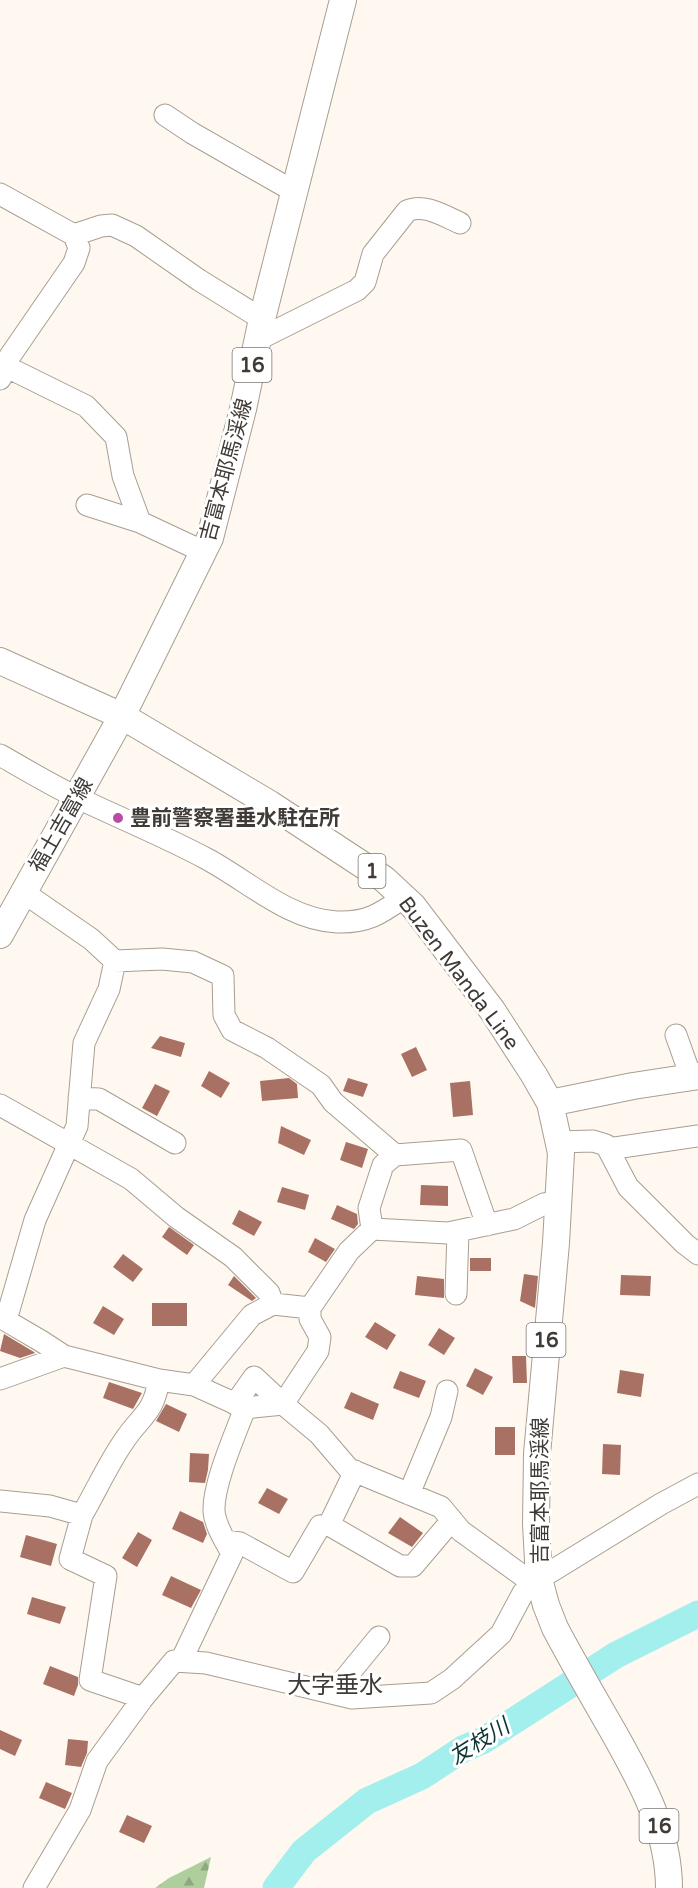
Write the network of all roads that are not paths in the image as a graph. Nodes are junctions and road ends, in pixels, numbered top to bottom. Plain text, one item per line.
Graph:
1 (343, 0) edge
2 (165, 115) dead end
3 (295, 192) junction
4 (0, 194) edge
5 (460, 223) dead end
6 (74, 235) junction
7 (260, 329) junction
8 (4, 373) edge
9 (87, 505) dead end
10 (140, 522) junction
11 (204, 552) junction
12 (0, 661) edge
13 (122, 716) junction
14 (0, 755) edge
15 (77, 798) junction
16 (22, 892) junction
17 (403, 897) junction
18 (0, 935) edge
19 (115, 961) junction
20 (676, 1035) dead end
21 (694, 1076) edge
22 (79, 1098) junction
23 (550, 1103) junction
24 (0, 1105) edge
25 (698, 1136) edge
26 (558, 1142) junction
27 (69, 1143) junction
28 (175, 1143) dead end
29 (608, 1149) junction
30 (394, 1155) junction
31 (558, 1202) junction
32 (487, 1224) junction
33 (372, 1229) junction
34 (458, 1231) junction
35 (698, 1254) edge
36 (456, 1294) dead end
37 (273, 1304) junction
38 (310, 1308) junction
39 (3, 1318) edge
40 (64, 1356) junction
41 (0, 1379) edge
42 (159, 1380) junction
43 (194, 1385) junction
44 (447, 1391) dead end
45 (283, 1404) junction
46 (240, 1406) junction
47 (355, 1471) junction
48 (698, 1484) edge
49 (409, 1494) junction
50 (0, 1502) edge
51 (82, 1515) junction
52 (452, 1520) junction
53 (329, 1525) junction
54 (225, 1540) junction
55 (539, 1579) junction
56 (379, 1637) dead end
57 (181, 1661) junction
58 (333, 1693) junction
59 (143, 1698) junction
60 (34, 1888) edge
61 (669, 1888) edge

1 - 3 main road, 吉富本耶馬渓線 / 16
2 - 3 street
3 - 7 main road, 吉富本耶馬渓線 / 16
4 - 6 street
5 - 7 street
6 - 7 street
6 - 8 street
7 - 11 main road, 吉富本耶馬渓線 / 16
8 - 10 street
9 - 10 street
10 - 11 street
11 - 13 main road, 吉富本耶馬渓線 / 16
12 - 13 main road, Buzen Manda Line / 1
13 - 15 main road, 福土吉富線
13 - 17 main road, Buzen Manda Line / 1
14 - 15 street
15 - 16 main road, 福土吉富線
15 - 17 street
16 - 18 main road, 福土吉富線
16 - 19 street
17 - 23 main road, Buzen Manda Line / 1
19 - 22 street
19 - 30 street
20 - 21 street
21 - 23 main road
22 - 27 street
22 - 28 street
23 - 26 main road, 吉富本耶馬渓線 / 16
24 - 27 street
25 - 29 street
26 - 29 street
26 - 31 main road, 吉富本耶馬渓線 / 16
27 - 37 street
27 - 39 street
29 - 35 street
30 - 32 street
30 - 33 street
31 - 32 street
31 - 55 main road, 吉富本耶馬渓線 / 16
32 - 34 street
33 - 34 street
33 - 38 street
34 - 36 street
37 - 38 street
37 - 43 street
38 - 45 street
39 - 40 street
40 - 41 street
40 - 42 street
42 - 43 street
42 - 51 street
43 - 46 street
44 - 49 street
45 - 46 street
45 - 46 street
45 - 47 street
46 - 54 street
47 - 49 street
47 - 53 street
48 - 55 street
49 - 52 street
50 - 51 street
51 - 59 street
52 - 53 street
52 - 55 street
53 - 54 street
54 - 57 street
55 - 58 street
55 - 61 main road, 吉富本耶馬渓線 / 16
56 - 58 street
57 - 58 street
57 - 59 street
59 - 60 street

